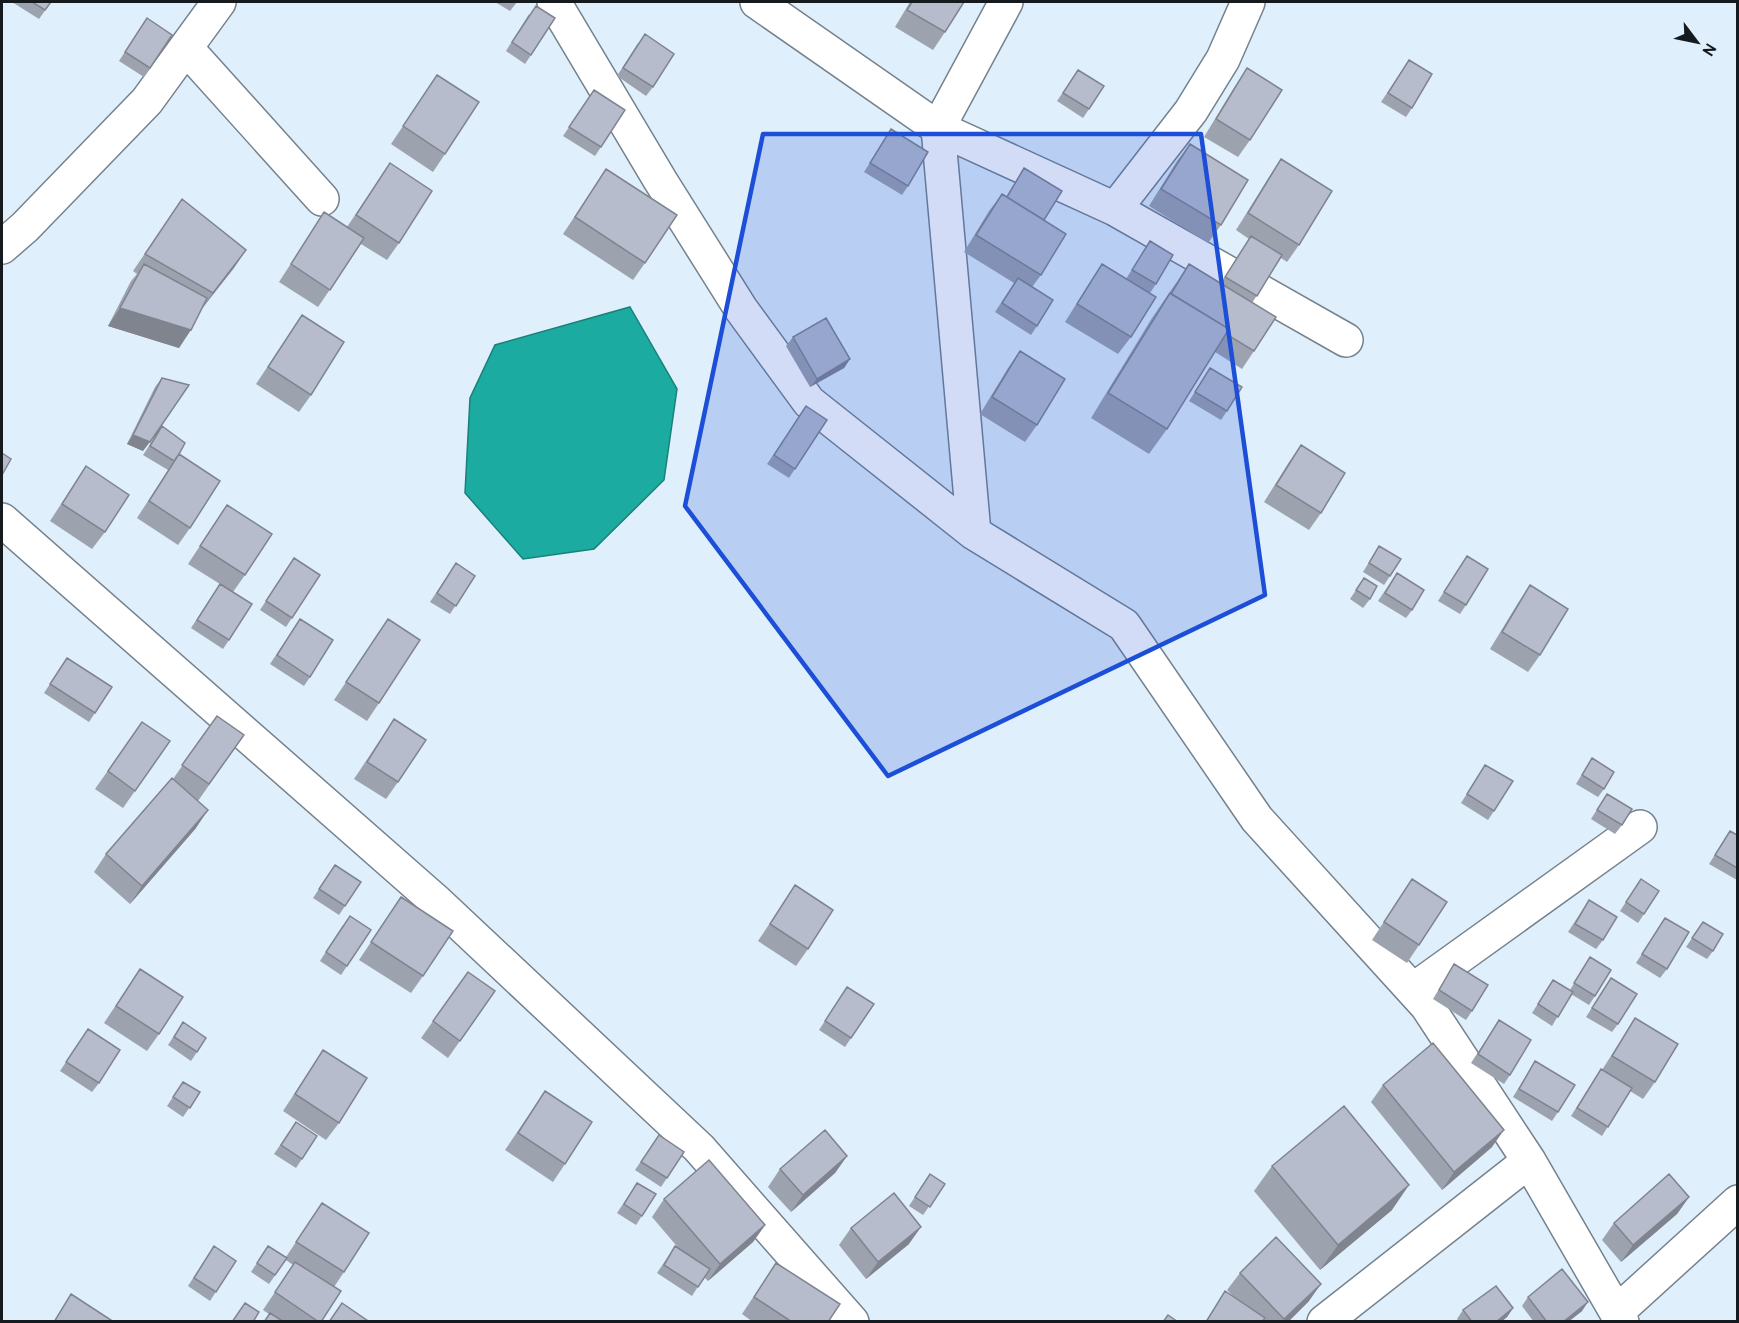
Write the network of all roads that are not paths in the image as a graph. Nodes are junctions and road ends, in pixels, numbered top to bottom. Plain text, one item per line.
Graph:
1 (219, 2) edge
2 (554, 2) edge
3 (757, 2) edge
4 (1006, 2) edge
5 (1248, 2) edge
6 (186, 48) junction
7 (938, 128) junction
8 (322, 199) dead end
9 (1115, 209) junction
10 (2, 247) edge
11 (1346, 340) dead end
12 (2, 520) edge
13 (974, 533) junction
14 (1640, 828) dead end
15 (1413, 990) junction
16 (1528, 1161) junction
17 (1737, 1202) edge
18 (1619, 1317) edge
19 (852, 1322) edge
20 (1324, 1322) edge

1 - 6 street
2 - 13 street
3 - 7 street
4 - 7 street
5 - 9 street
6 - 8 street
6 - 10 street
7 - 9 street
7 - 13 street
9 - 11 street
12 - 19 street
13 - 15 street
14 - 15 street
15 - 16 street
16 - 18 street
16 - 20 street
17 - 18 street

